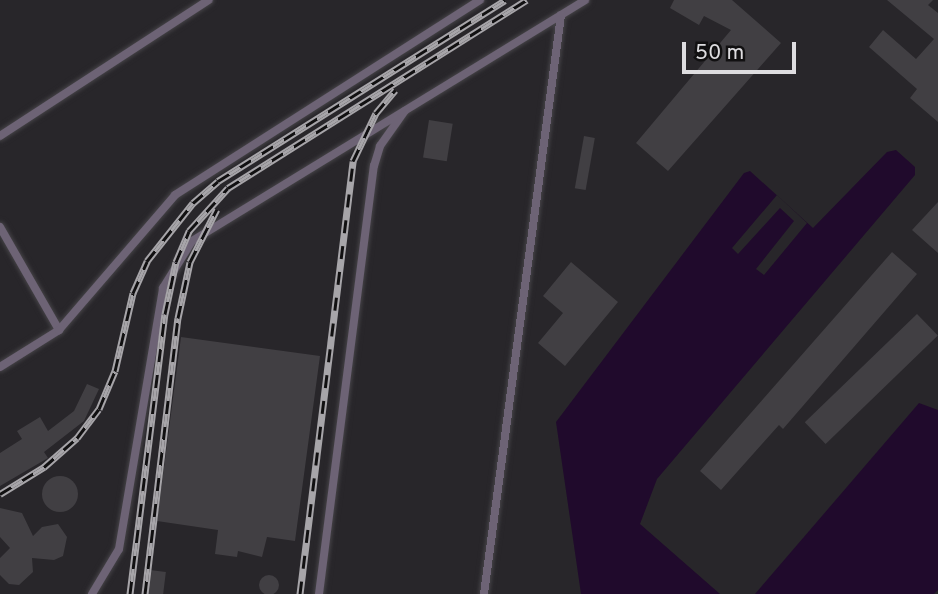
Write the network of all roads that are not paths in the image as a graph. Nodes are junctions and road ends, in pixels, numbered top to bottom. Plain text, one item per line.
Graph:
1 (209, 0) edge
2 (480, 0) edge
3 (585, 0) edge
4 (561, 15) junction
5 (405, 109) junction
6 (0, 136) edge
7 (0, 227) edge
8 (59, 330) junction
9 (0, 367) edge
10 (92, 594) edge
11 (319, 594) edge
12 (484, 594) edge

1 - 6 lane
2 - 8 lane
3 - 4 lane
4 - 5 lane
4 - 12 lane
5 - 10 lane
5 - 11 lane
7 - 8 lane
8 - 9 lane

